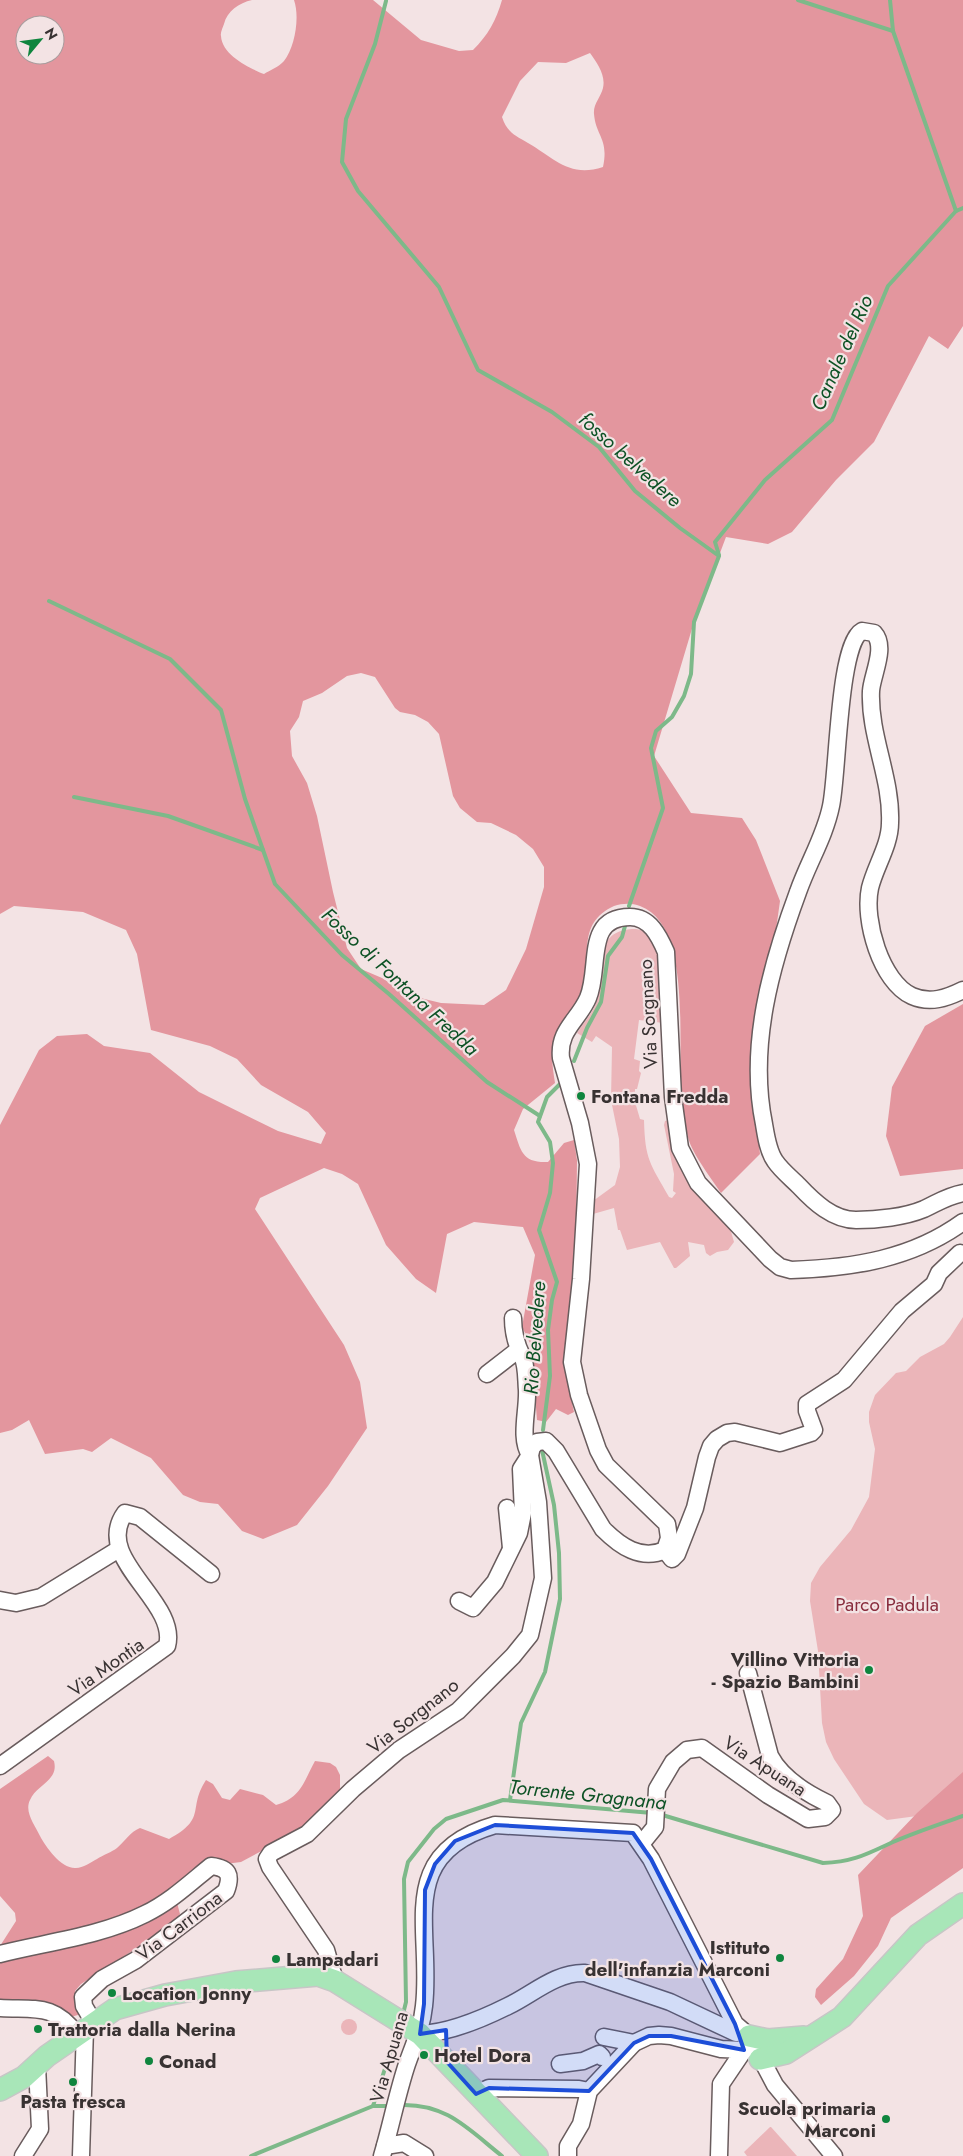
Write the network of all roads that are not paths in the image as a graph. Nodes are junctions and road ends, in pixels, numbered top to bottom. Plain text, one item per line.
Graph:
1 (962, 983) edge
2 (963, 1193) edge
3 (963, 1222) edge
4 (960, 1253) dead end
5 (513, 1318) dead end
6 (518, 1350) junction
7 (487, 1374) dead end
8 (531, 1451) junction
9 (507, 1508) dead end
10 (119, 1550) junction
11 (511, 1550) junction
12 (665, 1550) junction
13 (211, 1574) dead end
14 (0, 1600) edge
15 (459, 1601) dead end
16 (748, 1673) dead end
17 (0, 1766) edge
18 (642, 1843) junction
19 (963, 1904) edge
20 (0, 1954) edge
21 (335, 1981) junction
22 (0, 2008) edge
23 (407, 2027) junction
24 (455, 2027) junction
25 (86, 2029) junction
26 (604, 2037) dead end
27 (745, 2040) junction
28 (634, 2043) junction
29 (447, 2055) junction
30 (610, 2060) junction
31 (560, 2064) dead end
32 (37, 2066) junction
33 (0, 2090) edge
34 (589, 2091) junction
35 (476, 2094) junction
36 (384, 2151) edge
37 (23, 2156) edge
38 (81, 2156) edge
39 (425, 2156) edge
40 (537, 2156) edge
41 (568, 2156) edge
42 (719, 2156) edge
43 (834, 2156) edge

1 - 2 street
3 - 12 street, Via Sorgnano
4 - 12 street
5 - 6 street
6 - 7 street
6 - 8 street
8 - 11 street
8 - 12 street
8 - 21 street, Via Sorgnano
9 - 11 street
10 - 13 street, Via Montia
10 - 14 street
10 - 17 street, Via Montia
11 - 15 street
16 - 18 street, Via Apuana
18 - 23 street, Via Apuana
18 - 27 street
19 - 27 main road
20 - 25 street, Via Carriona
21 - 23 main road
21 - 25 main road
22 - 25 street
23 - 24 street
23 - 29 main road
23 - 36 street, Via Apuana
24 - 27 street
24 - 29 street
25 - 32 main road
25 - 38 street
26 - 28 street
27 - 28 street
27 - 42 street
27 - 43 street
28 - 30 street
29 - 35 main road
30 - 31 street
30 - 34 street
32 - 33 main road
32 - 37 street
34 - 35 street
34 - 41 street
35 - 40 main road
36 - 39 street

